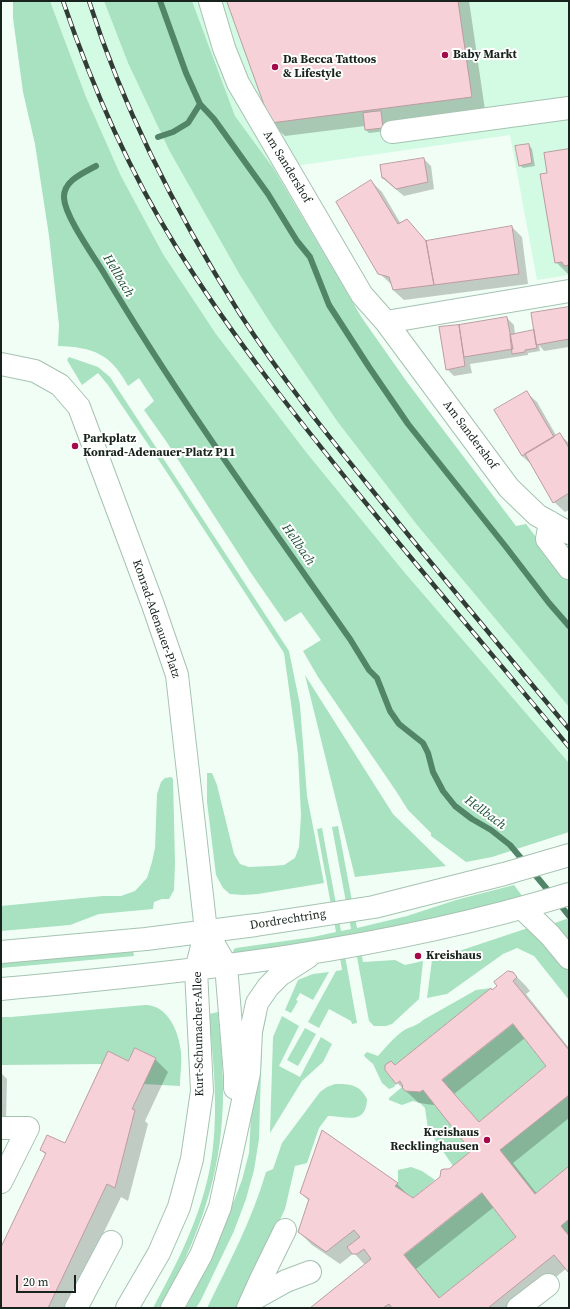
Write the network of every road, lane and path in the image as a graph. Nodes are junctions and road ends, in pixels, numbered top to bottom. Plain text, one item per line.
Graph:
1 (210, 1) edge
2 (569, 108) edge
3 (392, 132) dead end
4 (569, 291) edge
5 (386, 322) junction
6 (1, 364) edge
7 (550, 522) junction
8 (569, 533) edge
9 (569, 568) edge
10 (561, 858) edge
11 (569, 894) edge
12 (527, 907) junction
13 (206, 931) junction
14 (1, 952) edge
15 (314, 953) junction
16 (569, 958) edge
17 (226, 965) junction
18 (196, 970) junction
19 (1, 989) edge
20 (1, 1128) edge
21 (230, 1159) junction
22 (1, 1182) edge
23 (285, 1230) dead end
24 (110, 1242) dead end
25 (310, 1272) dead end
26 (548, 1284) dead end
27 (250, 1304) edge
28 (76, 1308) edge
29 (128, 1308) edge
30 (172, 1308) edge
31 (518, 1308) edge

1 - 5 main road, Am Sandershof
2 - 3 main road
4 - 5 main road
5 - 7 main road, Am Sandershof
6 - 13 main road, Konrad-Adenauer-Platz
7 - 8 main road, Am Sandershof
7 - 9 main road
10 - 13 main road, Dordrechtring
11 - 12 main road
12 - 15 main road
12 - 16 main road
13 - 14 main road, Dordrechtring
13 - 17 main road
13 - 18 main road, Kurt-Schumacher-Allee
15 - 17 main road
15 - 21 main road
17 - 18 main road
17 - 21 main road
18 - 19 main road
18 - 29 main road, Kurt-Schumacher-Allee
20 - 22 main road
21 - 30 main road
23 - 27 main road
24 - 28 main road
25 - 27 main road
26 - 31 main road

